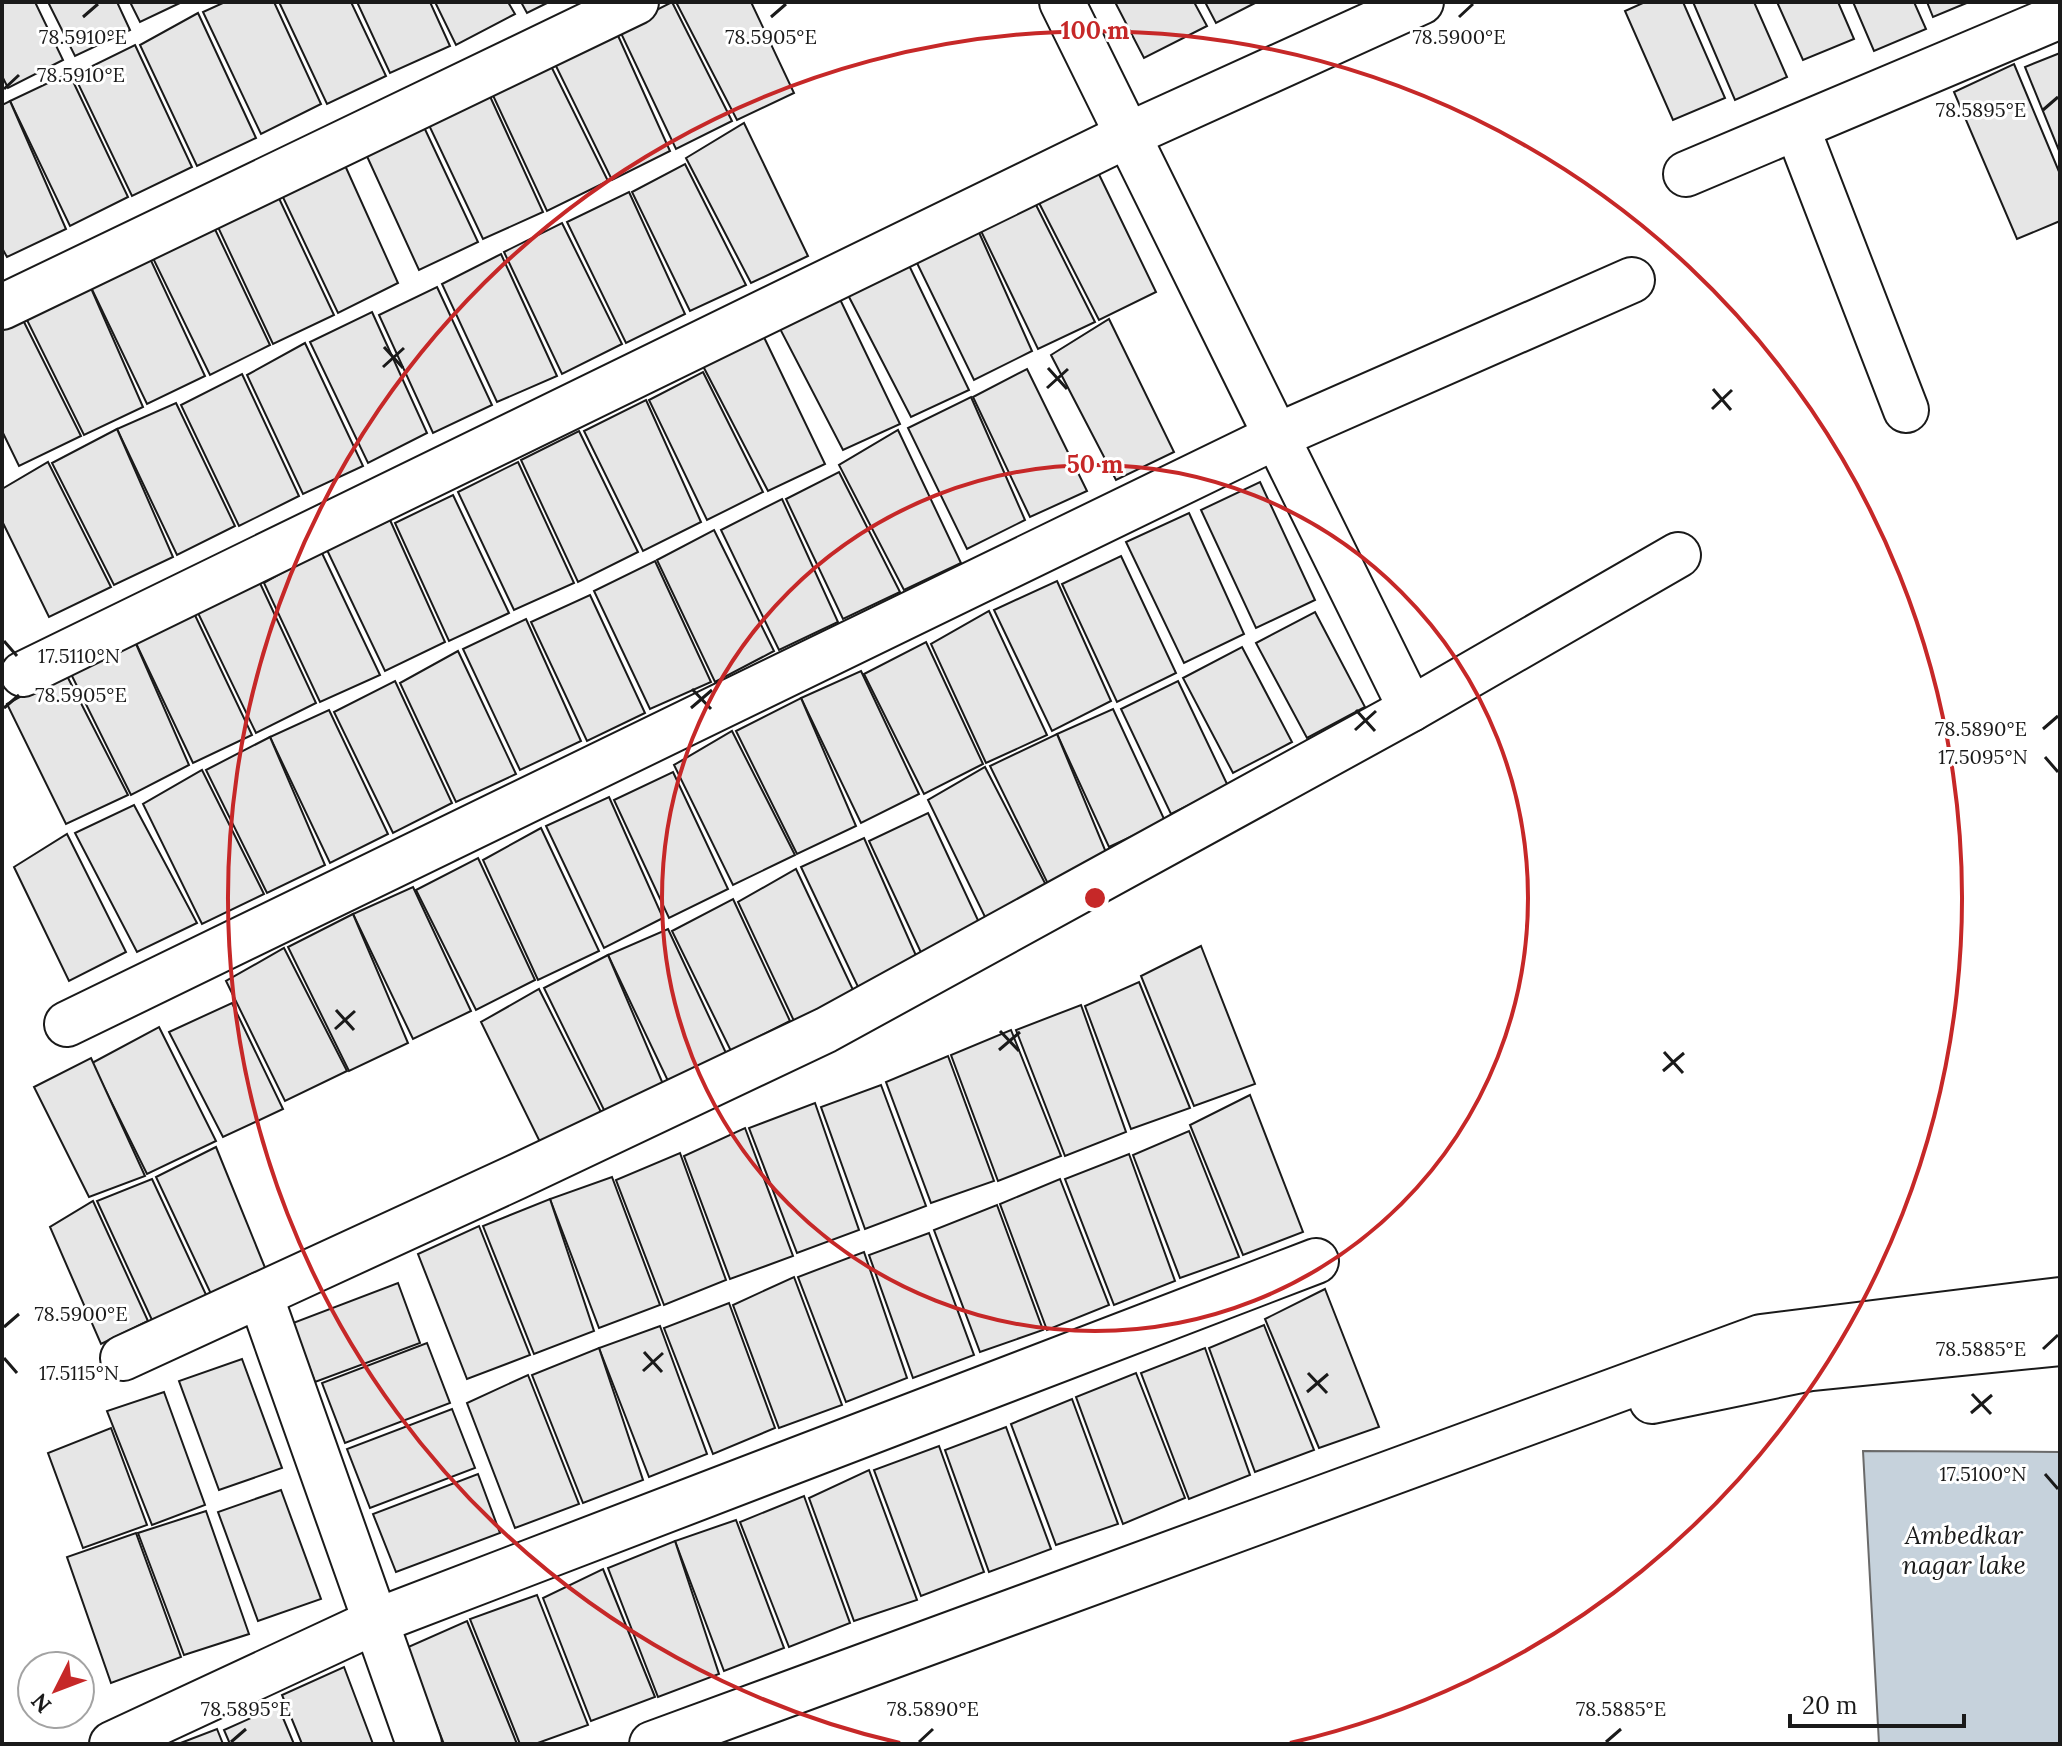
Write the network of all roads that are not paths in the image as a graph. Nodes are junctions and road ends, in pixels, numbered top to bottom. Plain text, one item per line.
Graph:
1 (636, 2) edge
2 (1062, 2) edge
3 (1421, 2) edge
4 (2060, 16) edge
5 (1797, 128) junction
6 (1128, 135) junction
7 (1686, 174) dead end
8 (1632, 280) dead end
9 (2, 307) edge
10 (1906, 410) dead end
11 (1277, 436) junction
12 (1678, 555) dead end
13 (23, 674) dead end
14 (1411, 709) junction
15 (67, 1024) dead end
16 (1316, 1261) dead end
17 (260, 1295) junction
18 (2060, 1300) edge
19 (2060, 1343) edge
20 (123, 1358) dead end
21 (1535, 1422) junction
22 (374, 1622) junction
23 (112, 1744) edge
24 (419, 1744) edge
25 (652, 1744) edge

1 - 9 street
2 - 6 street
3 - 6 street
4 - 5 street
5 - 7 street
5 - 10 street
6 - 11 street
6 - 13 street
8 - 11 street
11 - 14 street
11 - 15 street
12 - 14 street
14 - 17 street
16 - 22 street
17 - 20 street
17 - 22 street
18 - 21 street
19 - 21 street
21 - 25 street
22 - 23 street
22 - 24 street

